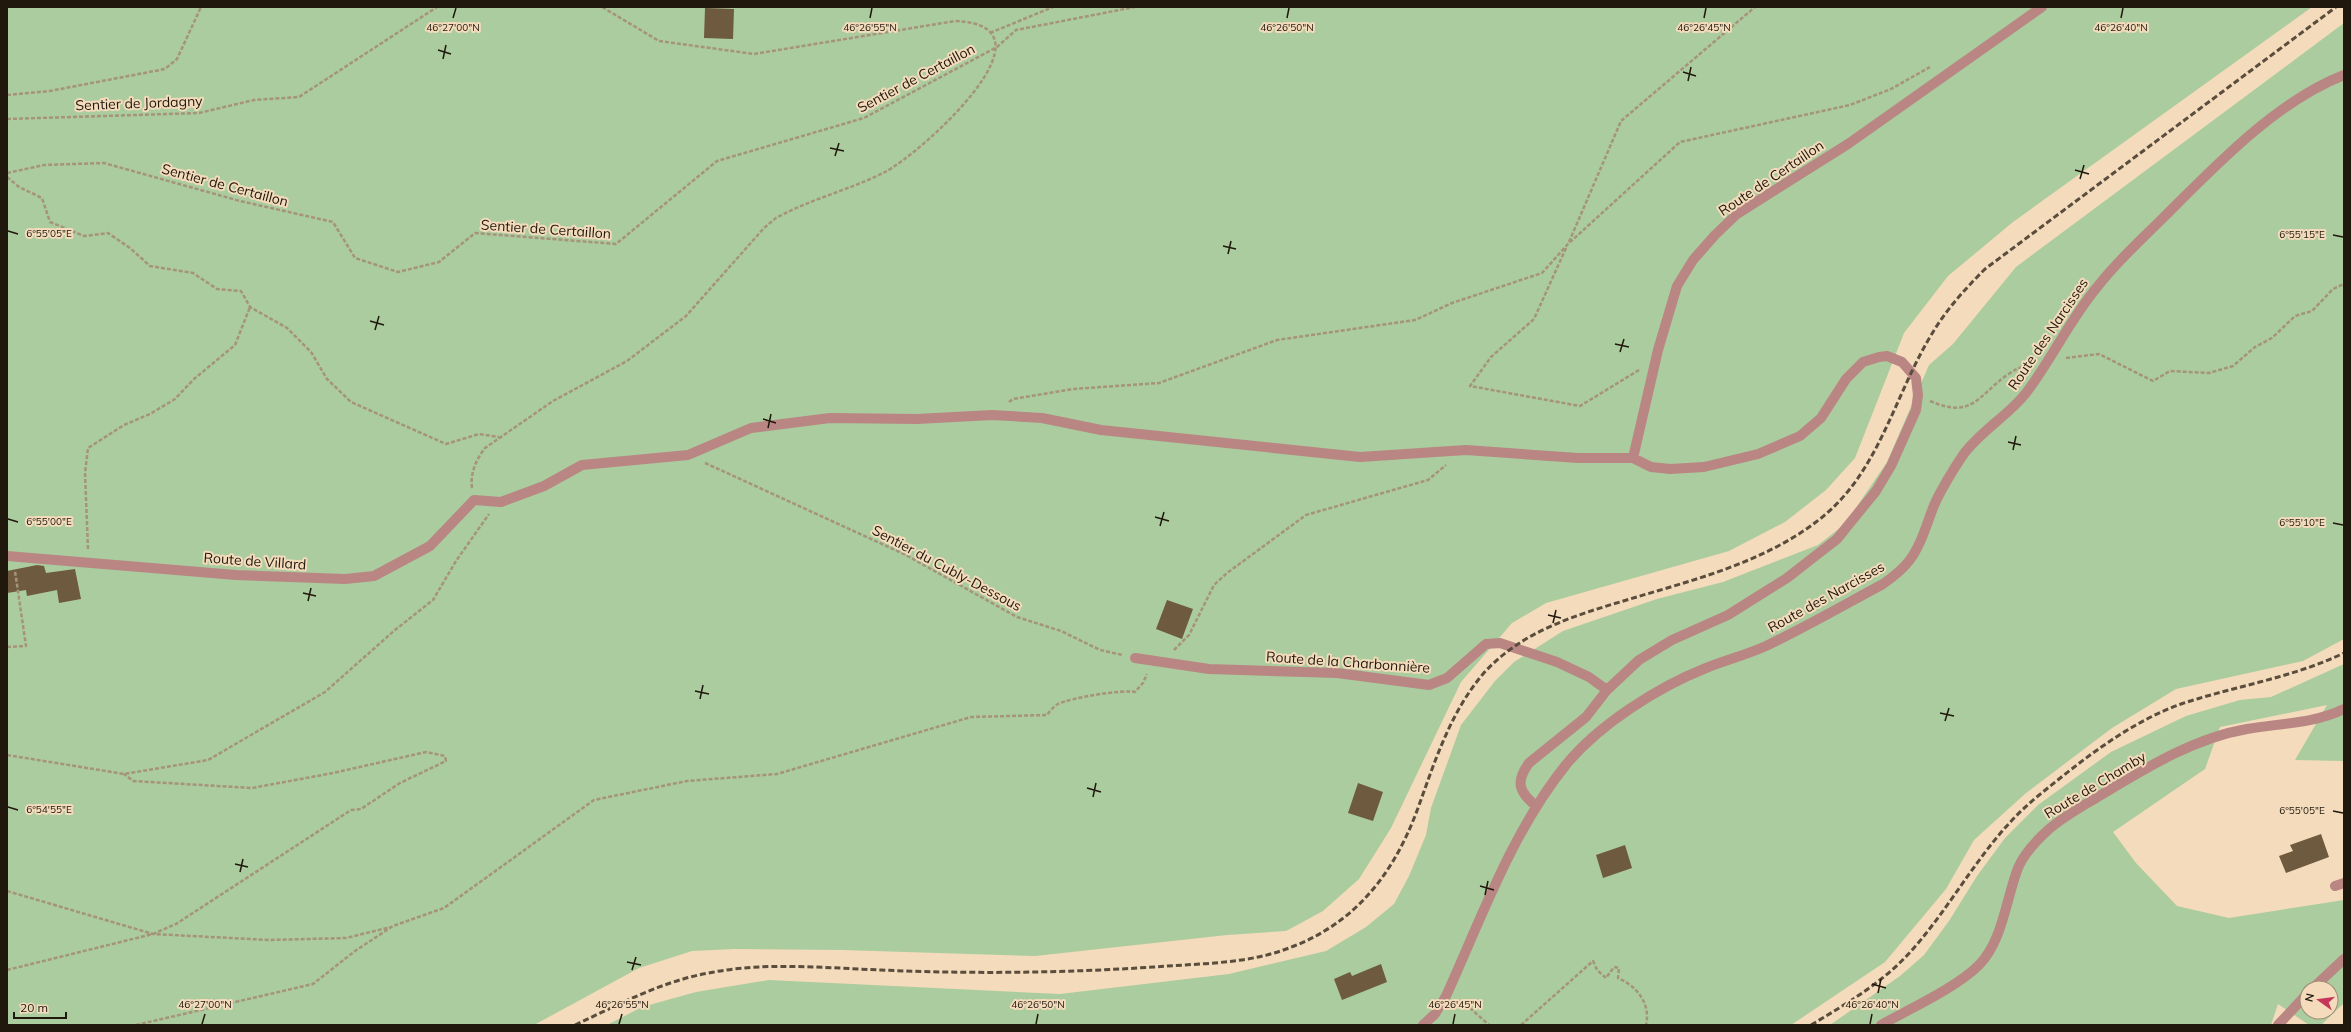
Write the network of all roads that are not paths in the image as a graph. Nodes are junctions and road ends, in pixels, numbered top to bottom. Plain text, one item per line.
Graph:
1 (2042, 7) edge
2 (2344, 75) edge
3 (1633, 458) junction
4 (10, 556) edge
5 (1135, 658) road end
6 (1607, 690) junction
7 (2344, 709) edge
8 (1536, 806) junction
9 (2344, 959) edge
10 (2322, 980) edge
11 (2299, 1003) edge
12 (1422, 1025) edge
13 (1880, 1025) edge
14 (2278, 1025) edge

1 - 3 street, Route de Certaillon
2 - 8 street, Route des Narcisses
3 - 4 street, Route de Villard
3 - 6 street
5 - 6 street, Route de la Charbonnière
6 - 8 street
7 - 13 street, Route de Chamby
8 - 12 street, Route des Narcisses
9 - 10 street
11 - 14 street

